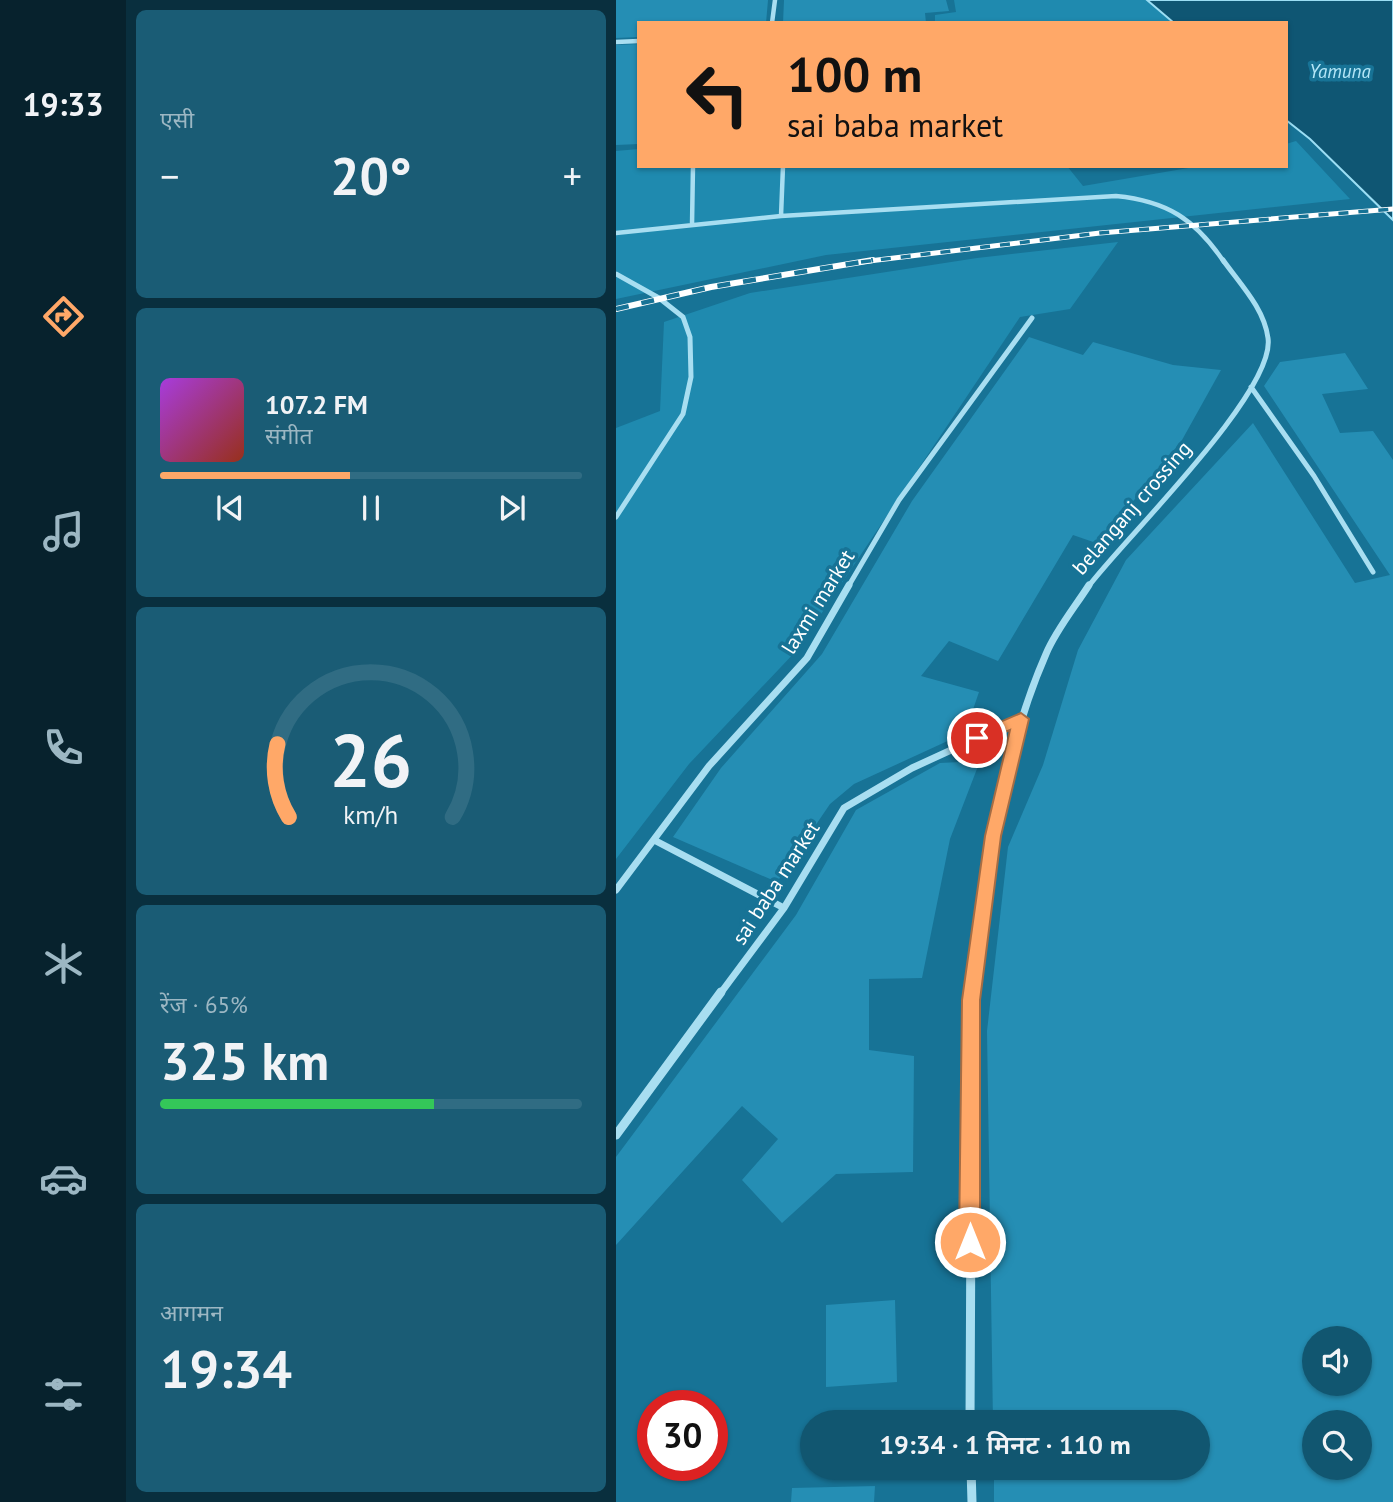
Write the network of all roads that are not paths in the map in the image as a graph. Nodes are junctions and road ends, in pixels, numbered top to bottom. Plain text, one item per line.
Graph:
1 (775, 0) edge
2 (772, 21) edge
3 (637, 41) edge
4 (616, 42) edge
5 (693, 168) edge
6 (783, 168) edge
7 (781, 216) junction
8 (692, 225) junction
9 (616, 233) edge
10 (616, 274) edge
11 (1032, 318) dead end
12 (1251, 387) junction
13 (616, 517) edge
14 (1373, 572) dead end
15 (1021, 719) junction
16 (653, 840) junction
17 (616, 890) edge
18 (784, 908) junction
19 (616, 1135) edge
20 (970, 1410) edge
21 (971, 1480) edge
22 (972, 1502) edge

1 - 2 street
3 - 4 street
5 - 8 street
6 - 7 street
7 - 8 street, belanganj crossing
7 - 12 street, belanganj crossing
8 - 9 street, belanganj crossing
10 - 13 street
11 - 16 street, laxmi market
12 - 14 street
12 - 15 street, belanganj crossing
15 - 18 street, sai baba market
15 - 20 street, belanganj crossing
16 - 17 street, laxmi market
16 - 18 street
18 - 19 street, sai baba market
21 - 22 street

